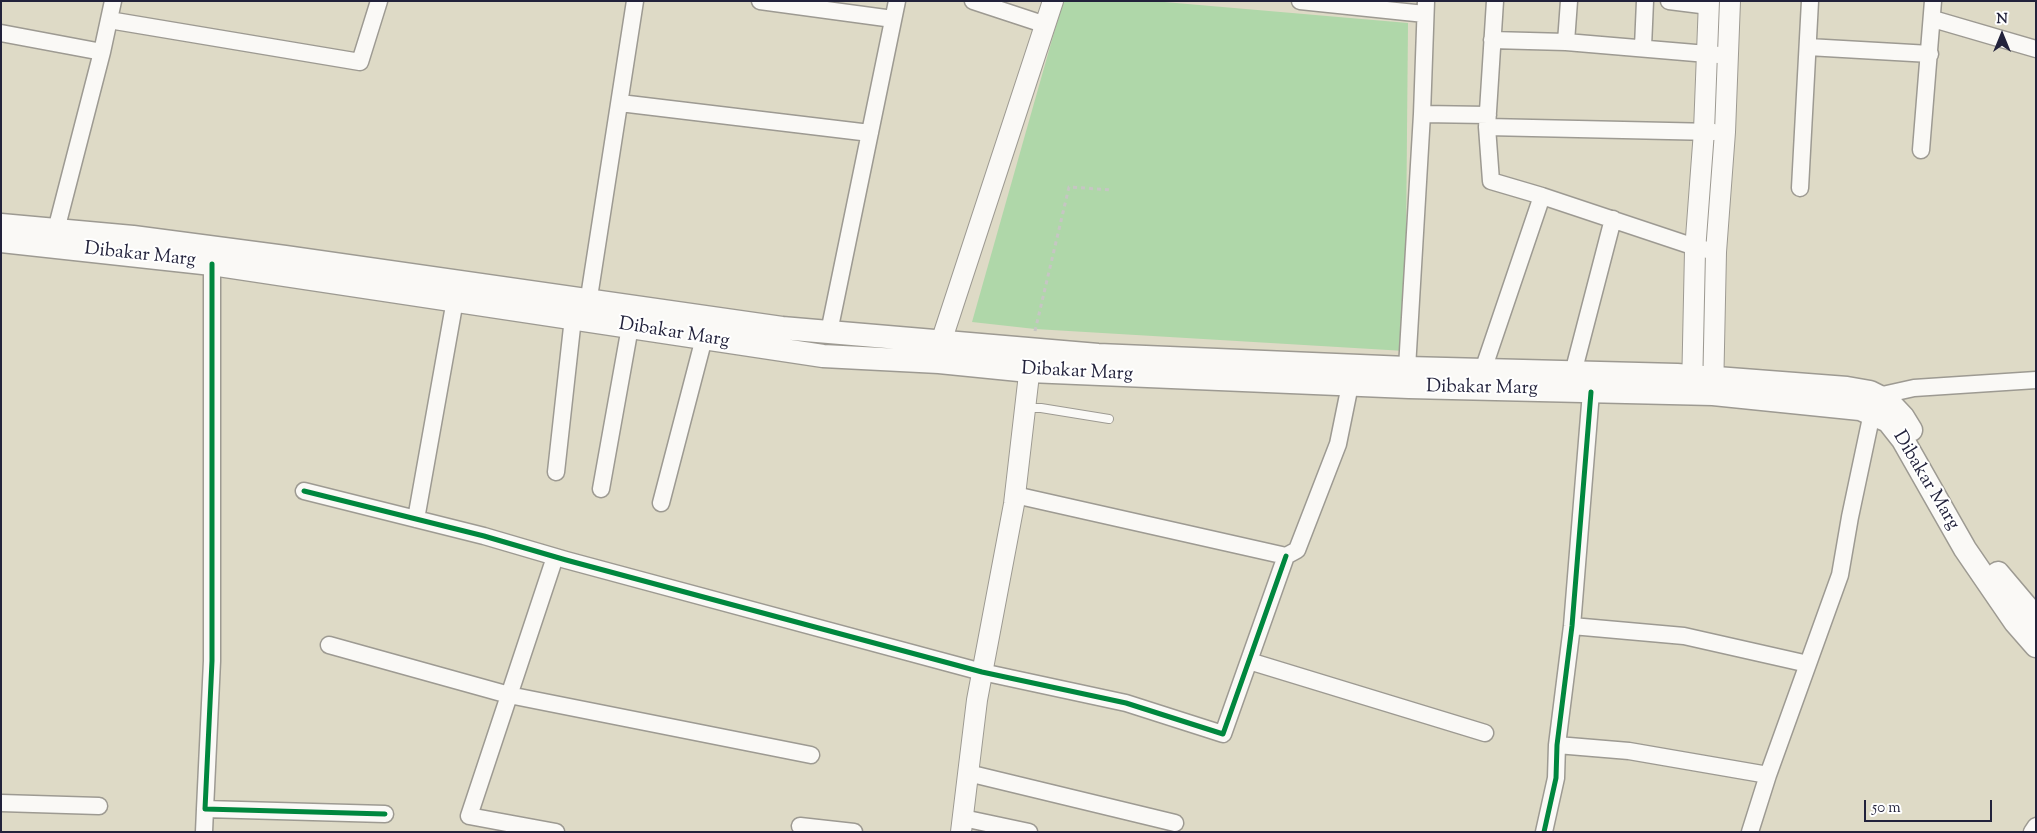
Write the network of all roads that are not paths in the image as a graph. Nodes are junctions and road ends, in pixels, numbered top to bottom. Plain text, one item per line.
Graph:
1 (113, 1) edge
2 (380, 1) edge
3 (635, 1) edge
4 (760, 1) edge
5 (897, 1) edge
6 (973, 1) edge
7 (1053, 1) edge
8 (1300, 1) edge
9 (1495, 1) edge
10 (1569, 1) edge
11 (1646, 1) edge
12 (1669, 1) edge
13 (1730, 1) edge
14 (1810, 1) edge
15 (1933, 1) edge
16 (1709, 4) edge
17 (1425, 8) edge
18 (893, 19) junction
19 (1933, 19) junction
20 (109, 20) junction
21 (1046, 25) junction
22 (1, 33) edge
23 (1492, 40) junction
24 (1566, 42) junction
25 (1644, 47) junction
26 (1808, 47) junction
27 (2036, 48) edge
28 (102, 52) junction
29 (1930, 54) junction
30 (1717, 55) junction
31 (620, 103) junction
32 (1422, 114) junction
33 (1487, 121) junction
34 (1704, 131) junction
35 (870, 132) junction
36 (1725, 132) junction
37 (1921, 150) dead end
38 (1700, 185) junction
39 (1721, 186) junction
40 (1800, 188) dead end
41 (1542, 196) junction
42 (1613, 219) junction
43 (1, 225) edge
44 (56, 230) junction
45 (1, 241) edge
46 (1695, 247) junction
47 (1716, 252) junction
48 (212, 264) junction
49 (455, 300) junction
50 (583, 313) junction
51 (630, 327) junction
52 (829, 332) junction
53 (704, 338) junction
54 (942, 342) junction
55 (1031, 360) junction
56 (1407, 368) junction
57 (1483, 370) junction
58 (1573, 373) junction
59 (2036, 380) edge
60 (1350, 385) junction
61 (1703, 385) junction
62 (1590, 392) junction
63 (1875, 404) junction
64 (1025, 408) junction
65 (1109, 419) dead end
66 (556, 472) dead end
67 (601, 489) dead end
68 (304, 491) dead end
69 (1015, 495) junction
70 (661, 502) dead end
71 (416, 519) junction
72 (1286, 556) junction
73 (555, 557) junction
74 (2036, 618) edge
75 (1572, 626) junction
76 (330, 645) dead end
77 (2036, 646) edge
78 (1249, 662) junction
79 (1808, 664) junction
80 (982, 672) junction
81 (509, 695) junction
82 (1485, 733) dead end
83 (1557, 745) junction
84 (811, 755) dead end
85 (968, 773) junction
86 (1768, 775) junction
87 (1, 804) edge
88 (99, 806) dead end
89 (205, 810) junction
90 (384, 814) dead end
91 (1175, 823) dead end
92 (962, 825) edge
93 (800, 826) dead end
94 (2036, 826) edge
95 (510, 827) edge
96 (204, 832) edge
97 (556, 832) edge
98 (854, 832) edge
99 (1029, 832) edge
100 (1544, 832) edge
101 (1750, 832) edge
102 (2032, 832) edge

1 - 20 street
2 - 20 street
3 - 31 street
4 - 18 street
5 - 18 street
6 - 21 street
7 - 21 street
8 - 17 street
9 - 23 street
10 - 24 street
11 - 25 street
12 - 16 street
13 - 30 street
14 - 26 street
15 - 19 street
16 - 30 street
17 - 32 street
18 - 35 street
19 - 27 street
19 - 29 street
20 - 28 street
21 - 54 street
22 - 28 street
23 - 24 street
23 - 33 street
24 - 25 street
25 - 30 street
26 - 29 street
26 - 40 street
28 - 44 street
29 - 37 street
30 - 34 street
30 - 36 street
31 - 35 street
31 - 50 street
32 - 33 street
32 - 56 street
33 - 34 street
33 - 41 street
34 - 36 street
34 - 38 street
35 - 52 street
36 - 39 street
38 - 39 street
38 - 46 street
39 - 47 street
41 - 42 street
41 - 57 street
42 - 46 street
42 - 58 street
43 - 44 main road, Dibakar Marg
44 - 50 main road, Dibakar Marg
45 - 48 main road, Dibakar Marg
46 - 47 street
46 - 61 street
47 - 61 street
48 - 49 main road, Dibakar Marg
48 - 89 street
49 - 50 main road, Dibakar Marg
49 - 71 street
50 - 51 main road, Dibakar Marg
50 - 52 main road, Dibakar Marg
50 - 66 street
51 - 53 main road, Dibakar Marg
51 - 67 street
52 - 54 main road, Dibakar Marg
53 - 55 main road, Dibakar Marg
53 - 70 street
54 - 55 main road, Dibakar Marg
55 - 56 main road, Dibakar Marg
55 - 60 main road, Dibakar Marg
55 - 64 street
56 - 57 main road, Dibakar Marg
57 - 58 main road, Dibakar Marg
58 - 61 main road, Dibakar Marg
59 - 63 street
60 - 62 main road, Dibakar Marg
60 - 72 street
61 - 62 main road, Dibakar Marg
61 - 63 main road, Dibakar Marg
62 - 75 street
63 - 74 main road, Dibakar Marg
63 - 77 main road, Dibakar Marg
63 - 79 street
64 - 65 lane
64 - 69 street
68 - 71 street
69 - 72 street
69 - 80 street
71 - 73 street
72 - 78 street
73 - 80 street
73 - 81 street
75 - 79 street
75 - 83 street
76 - 81 street
78 - 80 street
78 - 82 street
79 - 86 street
80 - 85 street
81 - 84 street
81 - 95 street
83 - 86 street
83 - 100 street
85 - 91 street
85 - 92 street
86 - 101 street
87 - 88 street
89 - 90 street
89 - 96 street
92 - 99 street
93 - 98 street
94 - 102 street
95 - 97 street

